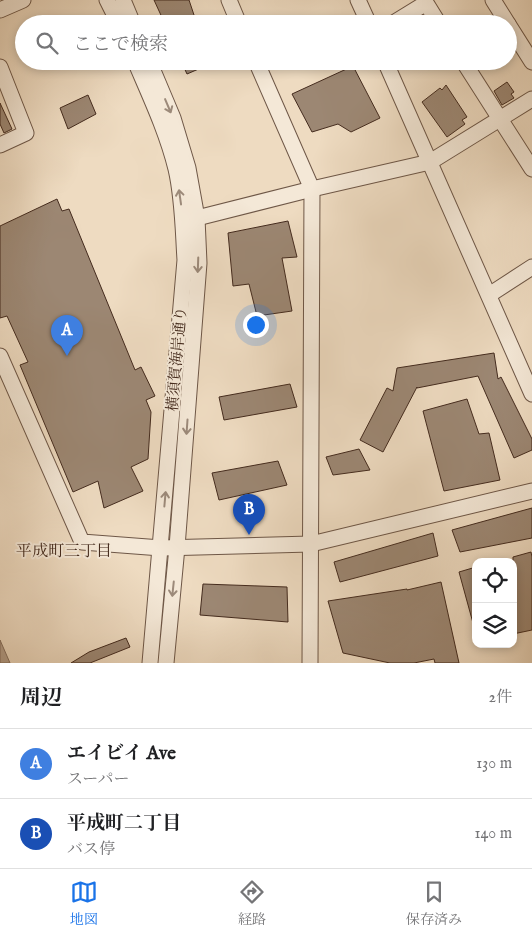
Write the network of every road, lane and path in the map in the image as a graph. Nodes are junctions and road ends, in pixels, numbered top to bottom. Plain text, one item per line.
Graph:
1 (23, 0) edge
2 (107, 0) edge
3 (123, 0) edge
4 (229, 0) edge
5 (358, 0) edge
6 (493, 0) edge
7 (427, 1) edge
8 (0, 10) edge
9 (114, 15) edge
10 (129, 15) edge
11 (235, 15) edge
12 (365, 15) edge
13 (406, 15) edge
14 (434, 15) edge
15 (502, 15) edge
16 (517, 38) edge
17 (532, 62) edge
18 (0, 67) edge
19 (139, 70) edge
20 (153, 70) edge
21 (260, 70) edge
22 (389, 70) edge
23 (469, 70) edge
24 (532, 99) edge
25 (500, 119) junction
26 (0, 145) edge
27 (430, 162) junction
28 (532, 169) edge
29 (312, 189) junction
30 (197, 218) junction
31 (532, 267) edge
32 (488, 295) junction
33 (0, 356) edge
34 (528, 371) edge
35 (532, 394) edge
36 (532, 491) edge
37 (311, 544) junction
38 (177, 547) junction
39 (161, 548) junction
40 (150, 663) edge
41 (166, 663) edge
42 (310, 663) edge

1 - 8 street
2 - 9 street
3 - 10 street
4 - 11 street
5 - 12 street
6 - 15 street
7 - 13 street
7 - 14 street
16 - 17 street
18 - 26 street
39 -> 19 street, 横須賀海岸通り
20 -> 30 street
21 - 29 street
22 - 27 street
23 - 25 street
24 - 25 street
25 - 27 street
25 - 28 street
27 - 29 street
27 - 32 street
29 - 30 street
29 - 37 street
30 -> 38 street
31 - 32 street
32 - 34 street
33 - 39 street
34 - 35 street
36 - 37 street
37 - 38 street
37 - 42 street
38 - 39 street
38 -> 41 street
39 - 40 street, 横須賀海岸通り

